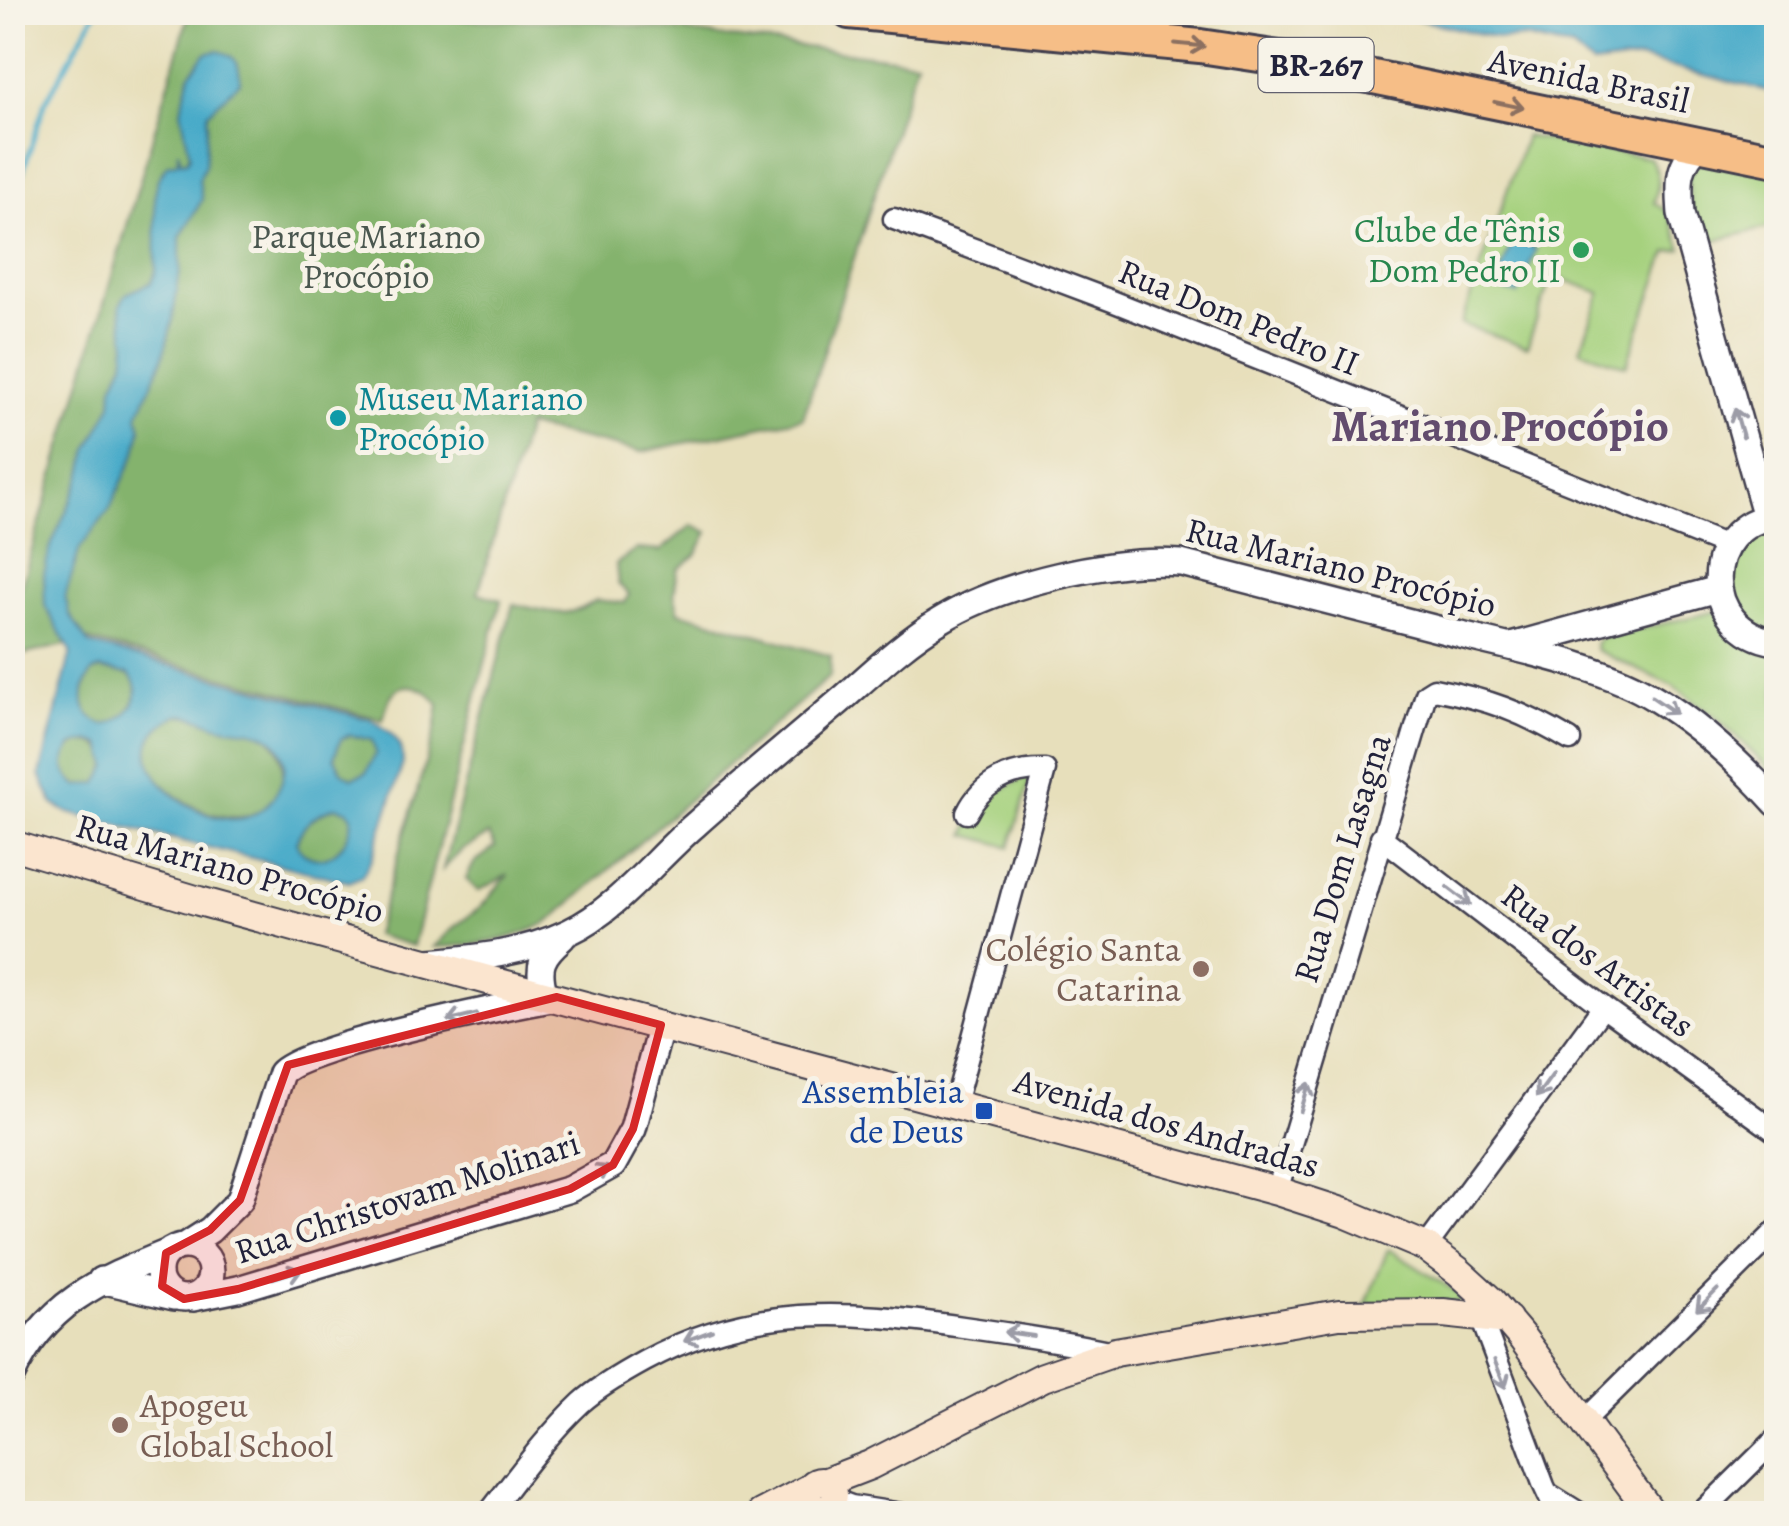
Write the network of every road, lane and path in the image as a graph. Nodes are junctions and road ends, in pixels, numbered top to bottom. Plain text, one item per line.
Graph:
1 (849, 12) edge
2 (1701, 144) junction
3 (1776, 160) edge
4 (894, 219) dead end
5 (1771, 516) edge
6 (1726, 545) junction
7 (1718, 589) junction
8 (1589, 624) junction
9 (1776, 642) edge
10 (1508, 647) junction
11 (1608, 676) junction
12 (1570, 740) dead end
13 (1776, 803) edge
14 (967, 813) dead end
15 (1382, 837) junction
16 (12, 845) edge
17 (566, 934) junction
18 (427, 963) junction
19 (501, 995) junction
20 (550, 995) junction
21 (1603, 1007) junction
22 (661, 1024) junction
23 (955, 1104) junction
24 (1776, 1132) edge
25 (1277, 1191) junction
26 (1776, 1231) edge
27 (1426, 1248) junction
28 (176, 1250) junction
29 (101, 1280) junction
30 (184, 1298) junction
31 (1494, 1318) junction
32 (19, 1348) edge
33 (1115, 1352) junction
34 (12, 1375) edge
35 (1584, 1421) junction
36 (1776, 1439) edge
37 (1547, 1493) junction
38 (819, 1497) edge
39 (488, 1514) edge
40 (761, 1514) edge
41 (902, 1514) edge
42 (1558, 1514) edge
43 (1582, 1514) edge
44 (1652, 1514) edge
45 (1700, 1514) edge

1 -> 2 highway, Avenida Brasil / BR-267
2 - 3 highway, Avenida Brasil / BR-267
5 -> 2 street
4 - 6 street, Rua Dom Pedro II
5 - 6 street
6 - 7 street
7 - 8 street
7 - 9 street
8 - 10 street
8 - 11 street
10 - 11 street, Rua Mariano Procópio
10 - 17 street, Rua Mariano Procópio
11 -> 13 street, Rua Mariano Procópio
12 - 15 street, Rua Dom Lasagna
14 - 23 street
15 -> 21 street, Rua dos Artistas
25 -> 15 street, Rua Dom Lasagna
16 - 18 main road, Rua Mariano Procópio
17 - 18 street, Rua Mariano Procópio
17 - 20 street
18 - 19 main road, Rua Mariano Procópio
19 - 20 main road, Rua Mariano Procópio
19 -> 28 street
20 - 22 main road, Avenida dos Andradas
21 - 24 street, Rua dos Artistas
21 -> 27 street
22 - 23 main road, Avenida dos Andradas
30 -> 22 street, Rua Christovam Molinari
23 - 25 main road, Avenida dos Andradas
25 - 27 main road, Avenida dos Andradas
26 -> 35 street
27 - 31 main road, Avenida dos Andradas
28 - 29 street
28 - 30 street
28 - 30 street
29 - 30 street, Rua Christovam Molinari
29 - 32 street
31 - 33 main road
31 - 35 main road, Avenida dos Andradas
31 -> 37 street
32 - 34 street
33 - 38 main road
33 -> 39 street
35 - 44 main road, Avenida dos Andradas
36 - 45 street
37 - 42 street
37 - 43 street
38 - 40 main road
38 - 41 street

